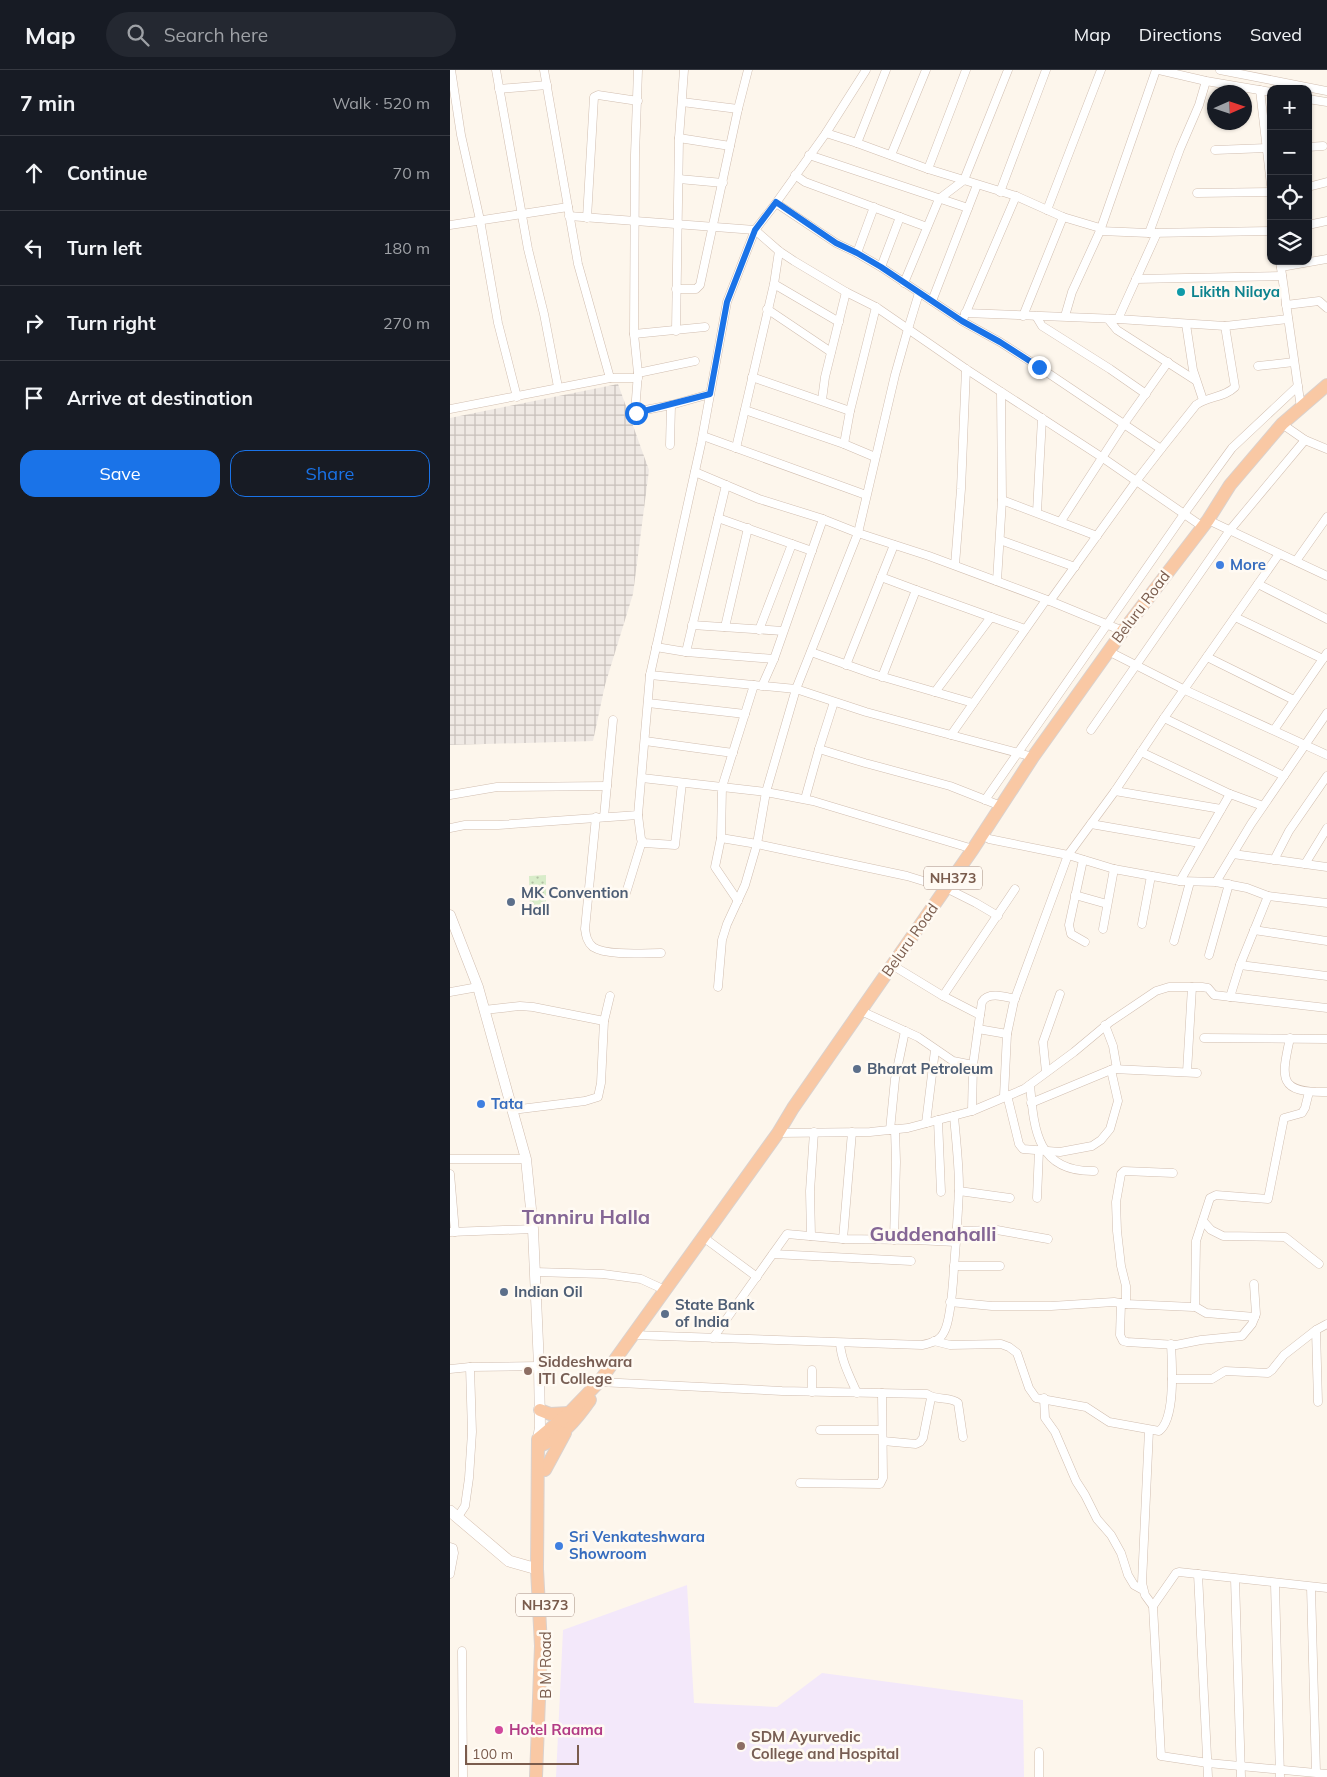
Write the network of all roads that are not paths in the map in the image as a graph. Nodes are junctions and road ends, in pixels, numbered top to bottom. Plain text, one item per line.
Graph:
1 (450, 70) edge
2 (496, 70) edge
3 (544, 70) edge
4 (638, 70) edge
5 (684, 70) edge
6 (748, 70) edge
7 (866, 70) edge
8 (886, 70) edge
9 (926, 70) edge
10 (966, 70) edge
11 (1008, 70) edge
12 (1046, 70) edge
13 (1101, 70) edge
14 (1158, 70) edge
15 (1220, 70) edge
16 (1192, 74) edge
17 (1206, 81) junction
18 (547, 85) junction
19 (499, 89) junction
20 (1260, 90) junction
21 (1267, 91) edge
22 (1327, 91) edge
23 (1312, 100) edge
24 (638, 101) junction
25 (682, 102) junction
26 (1327, 102) edge
27 (738, 109) junction
28 (826, 133) junction
29 (679, 138) junction
30 (858, 142) junction
31 (1267, 143) edge
32 (730, 146) junction
33 (1324, 146) dead end
34 (1312, 148) edge
35 (1215, 150) dead end
36 (1267, 151) edge
37 (809, 155) junction
38 (890, 155) junction
39 (928, 170) junction
40 (795, 175) junction
41 (678, 179) junction
42 (964, 180) junction
43 (1327, 182) edge
44 (723, 183) junction
45 (977, 185) junction
46 (1312, 186) edge
47 (1000, 192) junction
48 (1267, 192) edge
49 (1197, 193) dead end
50 (1016, 196) junction
51 (939, 199) junction
52 (776, 202) junction
53 (568, 207) junction
54 (874, 207) junction
55 (968, 208) junction
56 (1047, 210) junction
57 (522, 214) junction
58 (569, 216) junction
59 (900, 217) junction
60 (1064, 217) junction
61 (587, 218) junction
62 (480, 220) junction
63 (1327, 221) edge
64 (634, 222) junction
65 (1312, 224) edge
66 (450, 225) edge
67 (678, 225) junction
68 (714, 227) junction
69 (927, 227) junction
70 (755, 230) junction
71 (1100, 230) junction
72 (1267, 231) edge
73 (1153, 233) junction
74 (779, 251) junction
75 (857, 253) junction
76 (1327, 259) edge
77 (1312, 261) edge
78 (1281, 265) edge
79 (881, 267) junction
80 (1282, 276) junction
81 (1136, 279) junction
82 (904, 283) junction
83 (774, 284) junction
84 (676, 289) junction
85 (846, 292) junction
86 (919, 293) junction
87 (932, 301) junction
88 (1286, 306) junction
89 (876, 307) junction
90 (1327, 308) edge
91 (767, 309) junction
92 (1023, 316) junction
93 (1036, 316) junction
94 (1065, 316) junction
95 (964, 317) junction
96 (1108, 319) junction
97 (1288, 319) junction
98 (1118, 320) junction
99 (839, 322) junction
100 (1186, 324) junction
101 (1225, 326) junction
102 (705, 327) dead end
103 (908, 329) junction
104 (676, 331) junction
105 (634, 334) junction
106 (831, 352) junction
107 (695, 361) dead end
108 (1168, 362) junction
109 (1294, 362) junction
110 (1258, 366) dead end
111 (966, 369) junction
112 (638, 375) junction
113 (752, 377) junction
114 (610, 378) junction
115 (1195, 380) junction
116 (1327, 385) edge
117 (1298, 386) junction
118 (558, 387) junction
119 (1001, 392) junction
120 (710, 394) junction
121 (1146, 394) junction
122 (517, 397) junction
123 (822, 400) junction
124 (1203, 400) junction
125 (672, 405) junction
126 (1300, 408) junction
127 (450, 409) edge
128 (746, 410) junction
129 (850, 411) junction
130 (1042, 418) junction
131 (1124, 424) junction
132 (1282, 424) junction
133 (703, 436) junction
134 (1305, 440) junction
135 (844, 444) junction
136 (670, 445) dead end
137 (736, 448) junction
138 (1327, 449) edge
139 (1161, 450) junction
140 (875, 457) junction
141 (1103, 458) junction
142 (695, 472) junction
143 (1137, 480) junction
144 (726, 485) junction
145 (866, 495) junction
146 (1002, 500) junction
147 (1037, 512) junction
148 (1184, 514) junction
149 (1327, 517) edge
150 (718, 518) junction
151 (823, 519) junction
152 (1061, 521) junction
153 (1206, 523) junction
154 (748, 528) junction
155 (1230, 530) junction
156 (858, 533) junction
157 (1097, 536) junction
158 (1000, 540) junction
159 (792, 544) junction
160 (894, 545) junction
161 (812, 551) junction
162 (1279, 554) junction
163 (1296, 561) junction
164 (955, 565) junction
165 (1075, 567) junction
166 (1327, 576) edge
167 (881, 577) junction
168 (997, 581) junction
169 (1258, 584) junction
170 (916, 590) junction
171 (1048, 600) junction
172 (991, 617) junction
173 (1235, 617) junction
174 (1327, 619) edge
175 (692, 625) junction
176 (1108, 625) junction
177 (725, 627) junction
178 (1025, 629) junction
179 (759, 630) junction
180 (783, 631) junction
181 (1123, 631) junction
182 (656, 647) junction
183 (686, 652) junction
184 (811, 652) junction
185 (1108, 652) junction
186 (1325, 656) edge
187 (1207, 657) junction
188 (774, 659) junction
189 (846, 665) junction
190 (1135, 665) junction
191 (650, 675) junction
192 (882, 677) junction
193 (758, 686) junction
194 (796, 689) junction
195 (1185, 690) junction
196 (935, 692) junction
197 (1294, 700) junction
198 (834, 702) junction
199 (648, 703) junction
200 (974, 703) junction
201 (745, 714) junction
202 (1326, 716) edge
203 (1164, 718) junction
204 (613, 720) dead end
205 (1091, 730) dead end
206 (1274, 730) junction
207 (951, 735) junction
208 (645, 741) junction
209 (1305, 744) junction
210 (819, 749) junction
211 (1141, 752) junction
212 (733, 753) junction
213 (1018, 753) junction
214 (1327, 755) edge
215 (1033, 757) junction
216 (1284, 776) junction
217 (1327, 776) edge
218 (642, 778) junction
219 (682, 782) junction
220 (607, 786) junction
221 (722, 787) junction
222 (1115, 791) junction
223 (766, 792) junction
224 (1230, 794) junction
225 (450, 795) edge
226 (805, 799) junction
227 (985, 800) junction
228 (1001, 806) junction
229 (1263, 806) junction
230 (1221, 809) junction
231 (638, 815) junction
232 (600, 817) junction
233 (1091, 824) junction
234 (450, 828) edge
235 (1327, 828) edge
236 (983, 835) junction
237 (720, 838) junction
238 (642, 841) junction
239 (1200, 843) junction
240 (757, 844) junction
241 (973, 849) junction
242 (1233, 854) junction
243 (1068, 855) junction
244 (1083, 860) junction
245 (1274, 860) junction
246 (1305, 864) junction
247 (1327, 867) edge
248 (1114, 869) junction
249 (1151, 876) junction
250 (1180, 881) junction
251 (1190, 882) junction
252 (1216, 882) junction
253 (1229, 884) junction
254 (946, 888) junction
255 (1015, 889) dead end
256 (626, 893) dead end
257 (1075, 895) junction
258 (1268, 896) junction
259 (738, 901) junction
260 (1327, 903) edge
261 (1107, 904) junction
262 (450, 915) edge
263 (998, 916) junction
264 (1142, 924) dead end
265 (1103, 929) dead end
266 (1254, 930) junction
267 (1327, 940) edge
268 (1174, 941) dead end
269 (1085, 942) dead end
270 (661, 953) dead end
271 (1209, 955) dead end
272 (892, 965) junction
273 (1240, 965) junction
274 (1327, 976) edge
275 (478, 987) junction
276 (718, 987) dead end
277 (1192, 987) junction
278 (450, 992) edge
279 (1060, 994) dead end
280 (610, 996) dead end
281 (943, 996) junction
282 (1230, 997) junction
283 (1015, 999) junction
284 (1327, 1008) edge
285 (484, 1010) junction
286 (861, 1011) junction
287 (980, 1015) junction
288 (604, 1021) junction
289 (1105, 1025) junction
290 (978, 1029) junction
291 (905, 1031) junction
292 (1007, 1034) junction
293 (1204, 1038) dead end
294 (1290, 1038) junction
295 (1327, 1039) edge
296 (935, 1050) junction
297 (973, 1065) junction
298 (1114, 1069) junction
299 (1046, 1072) junction
300 (1187, 1072) junction
301 (1197, 1073) dead end
302 (1030, 1085) junction
303 (1308, 1092) junction
304 (1327, 1092) edge
305 (1006, 1096) junction
306 (1032, 1103) junction
307 (512, 1110) junction
308 (972, 1111) junction
309 (954, 1116) junction
310 (938, 1120) junction
311 (926, 1123) junction
312 (892, 1130) junction
313 (814, 1132) junction
314 (852, 1132) junction
315 (778, 1133) junction
316 (1042, 1150) junction
317 (526, 1158) junction
318 (450, 1160) edge
319 (1094, 1171) dead end
320 (1173, 1173) dead end
321 (450, 1174) edge
322 (959, 1191) junction
323 (941, 1192) dead end
324 (1010, 1198) dead end
325 (1038, 1198) dead end
326 (1203, 1221) junction
327 (533, 1229) junction
328 (956, 1231) junction
329 (452, 1232) edge
330 (811, 1236) junction
331 (703, 1237) junction
332 (843, 1239) junction
333 (1048, 1239) dead end
334 (894, 1240) junction
335 (956, 1242) junction
336 (773, 1254) junction
337 (911, 1261) dead end
338 (1319, 1264) dead end
339 (954, 1266) junction
340 (1000, 1266) dead end
341 (535, 1272) junction
342 (757, 1277) junction
343 (1254, 1284) dead end
344 (665, 1290) junction
345 (950, 1302) junction
346 (1124, 1304) junction
347 (1194, 1306) junction
348 (1255, 1316) junction
349 (1327, 1324) edge
350 (1316, 1330) junction
351 (632, 1334) junction
352 (713, 1338) junction
353 (934, 1341) junction
354 (840, 1342) junction
355 (1171, 1344) junction
356 (539, 1366) junction
357 (470, 1367) junction
358 (450, 1369) edge
359 (812, 1370) dead end
360 (1172, 1379) junction
361 (597, 1384) junction
362 (812, 1392) junction
363 (857, 1393) junction
364 (882, 1393) junction
365 (932, 1398) junction
366 (1044, 1398) junction
367 (1318, 1402) dead end
368 (540, 1410) junction
369 (569, 1413) junction
370 (566, 1430) junction
371 (820, 1430) dead end
372 (882, 1430) junction
373 (1149, 1430) junction
374 (962, 1437) dead end
375 (541, 1438) junction
376 (882, 1441) junction
377 (545, 1470) junction
378 (800, 1483) dead end
379 (454, 1515) edge
380 (450, 1547) edge
381 (538, 1569) junction
382 (450, 1574) edge
383 (1198, 1574) junction
384 (1235, 1579) junction
385 (1275, 1584) junction
386 (1312, 1587) junction
387 (1327, 1588) edge
388 (1143, 1590) junction
389 (1153, 1606) junction
390 (462, 1651) dead end
391 (1039, 1752) dead end
392 (1208, 1763) junction
393 (1240, 1766) junction
394 (1316, 1772) junction
395 (1280, 1773) edge
396 (1327, 1774) edge
397 (463, 1777) edge
398 (536, 1777) edge
399 (544, 1777) edge
400 (1039, 1777) edge
401 (1208, 1777) edge
402 (1241, 1777) edge

1 - 62 street
2 - 19 street
3 - 18 street
4 - 24 street
5 - 25 street
6 - 27 street
7 - 28 street
8 - 30 street
9 - 38 street
10 - 39 street
11 - 42 street
12 - 47 street
13 - 56 street
14 - 16 street
14 - 71 street
15 - 22 street
16 - 17 street
17 - 20 street
17 - 73 street
18 - 19 street
18 - 53 street
19 - 57 street
20 - 21 street
20 - 31 street
23 - 26 street
24 - 61 street
24 - 64 street
25 - 27 street
25 - 29 street
27 - 32 street
28 - 30 street
28 - 37 street
29 - 32 street
29 - 41 street
30 - 38 street
32 - 44 street
33 - 34 street
35 - 36 street
37 - 40 street
37 - 51 street
38 - 39 street
39 - 42 street
40 - 52 street
40 - 54 street
41 - 44 street
41 - 67 street
42 - 45 street
42 - 51 street
43 - 46 street
44 - 68 street
45 - 47 street
45 - 55 street
47 - 50 street
48 - 49 street
50 - 56 street
50 - 95 street
51 - 55 street
51 - 69 street
52 - 70 street
52 - 75 street
53 - 57 street
53 - 58 street
54 - 59 street
54 - 75 street
55 - 87 street
56 - 60 street
57 - 62 street
57 - 118 street
58 - 61 street
58 - 114 street
59 - 69 street
59 - 79 street
60 - 71 street
60 - 92 street
61 - 64 street
62 - 66 street
62 - 122 street
63 - 65 street
64 - 67 street
64 - 105 street
67 - 68 street
67 - 84 street
68 - 70 street
68 - 84 street
69 - 82 street
70 - 74 street
70 - 120 street
71 - 73 street
71 - 94 street
72 - 73 street
73 - 81 street
74 - 83 street
74 - 85 street
75 - 79 street
76 - 77 street
78 - 80 street
79 - 82 street
80 - 81 street
80 - 88 street
81 - 98 street
82 - 86 street
83 - 91 street
83 - 99 street
84 - 104 street
85 - 89 street
85 - 99 street
86 - 87 street
86 - 103 street
87 - 95 street
88 - 90 street
88 - 97 street
89 - 103 street
89 - 129 street
91 - 106 street
91 - 113 street
92 - 93 street
92 - 95 street
93 - 94 street
93 - 121 street
94 - 96 street
95 - 131 street
96 - 98 street
96 - 108 street
97 - 101 street
97 - 109 street
98 - 100 street
99 - 106 street
100 - 101 street
100 - 115 street
101 - 124 street
102 - 104 street
103 - 111 street
103 - 140 street
104 - 105 street
105 - 112 street
106 - 123 street
107 - 112 street
108 - 115 street
108 - 121 street
109 - 110 street
109 - 117 street
111 - 119 street
111 - 164 street
112 - 114 street
112 - 125 street
113 - 123 street
113 - 128 street
114 - 118 street
115 - 124 street
116 - 126 highway, Beluru Road / NH373
117 - 126 street
117 - 148 street
118 - 122 street
119 - 130 street
119 - 146 street
120 - 125 street
120 - 133 street
121 - 131 street
122 - 127 street
123 - 129 street
124 - 139 street
125 - 136 street
126 - 132 highway, Beluru Road / NH373
128 - 135 street
128 - 137 street
129 - 135 street
130 - 141 street
130 - 147 street
131 - 139 street
131 - 141 street
132 - 134 street
132 - 153 highway, Beluru Road / NH373
133 - 137 street
133 - 142 street
134 - 138 street
134 - 155 street
135 - 140 street
137 - 145 street
139 - 143 street
140 - 145 street
141 - 143 street
141 - 152 street
142 - 144 street
142 - 182 street
143 - 148 street
143 - 157 street
144 - 150 street
144 - 151 street
145 - 156 street
146 - 147 street
146 - 158 street
147 - 152 street
148 - 153 street
148 - 176 street
149 - 163 street
150 - 154 street
150 - 175 street
151 - 156 street
151 - 161 street
152 - 157 street
153 - 155 street
153 - 181 highway, Beluru Road / NH373
154 - 159 street
154 - 177 street
155 - 162 street
155 - 190 street
156 - 160 street
156 - 184 street
157 - 165 street
158 - 165 street
158 - 168 street
159 - 161 street
159 - 179 street
160 - 164 street
160 - 167 street
161 - 180 street
162 - 163 street
162 - 169 street
163 - 166 street
164 - 168 street
165 - 171 street
167 - 170 street
167 - 189 street
168 - 171 street
169 - 173 street
169 - 174 street
170 - 172 street
170 - 192 street
171 - 176 street
171 - 178 street
172 - 178 street
172 - 196 street
173 - 186 street
173 - 187 street
175 - 177 street
175 - 183 street
176 - 181 street
176 - 213 street
177 - 179 street
178 - 200 street
179 - 180 street
180 - 188 street
181 - 185 highway, Beluru Road / NH373
182 - 183 street
182 - 191 street
183 - 188 street
184 - 189 street
184 - 194 street
185 - 190 street
185 - 215 highway, Beluru Road / NH373
186 - 197 street
187 - 195 street
187 - 197 street
188 - 193 street
189 - 192 street
190 - 195 street
190 - 205 street
191 - 193 street
191 - 199 street
192 - 196 street
193 - 194 street
193 - 201 street
194 - 198 street
194 - 223 street
195 - 203 street
195 - 206 street
196 - 200 street
197 - 206 street
198 - 207 street
198 - 210 street
199 - 201 street
199 - 208 street
200 - 207 street
201 - 212 street
202 - 209 street
203 - 211 street
203 - 216 street
204 - 220 street
206 - 209 street
207 - 213 street
208 - 212 street
208 - 218 street
209 - 214 street
209 - 216 street
210 - 226 street
210 - 227 street
211 - 222 street
211 - 224 street
212 - 221 street
213 - 215 street
213 - 227 street
215 - 228 highway, Beluru Road / NH373
216 - 229 street
217 - 245 street
218 - 219 street
218 - 231 street
219 - 221 street
219 - 238 street
220 - 225 street
220 - 232 street
221 - 223 street
221 - 237 street
222 - 230 street
222 - 233 street
223 - 226 street
223 - 240 street
224 - 229 street
224 - 230 street
226 - 241 street
227 - 228 street
228 - 236 highway, Beluru Road / NH373
229 - 242 street
230 - 239 street
231 - 232 street
231 - 238 street
232 - 234 street
232 - 270 street
233 - 239 street
233 - 243 street
235 - 246 street
236 - 241 highway, Beluru Road / NH373
236 - 243 street
237 - 240 street
237 - 259 street
238 - 256 street
239 - 250 street
240 - 254 street
240 - 259 street
241 - 254 highway, Beluru Road / NH373
242 - 245 street
242 - 252 street
243 - 244 street
243 - 283 street
244 - 248 street
244 - 257 street
245 - 246 street
246 - 247 street
248 - 249 street
248 - 261 street
249 - 250 street
249 - 264 street
250 - 251 street
251 - 252 street
251 - 268 street
252 - 253 street
253 - 258 street
253 - 271 street
254 - 263 street
254 - 272 highway, Beluru Road / NH373
255 - 263 street
257 - 261 street
257 - 269 street
258 - 260 street
258 - 266 street
259 - 276 street
261 - 265 street
262 - 275 street
263 - 281 street
266 - 267 street
266 - 273 street
272 - 281 street
272 - 286 highway, Beluru Road / NH373
273 - 274 street
273 - 282 street
275 - 278 street
275 - 285 street
277 - 282 street
277 - 289 street
277 - 300 street
279 - 299 street
280 - 288 street
281 - 287 street
282 - 284 street
283 - 287 street
283 - 292 street
285 - 288 street
285 - 307 street
286 - 291 street
286 - 315 highway, Beluru Road / NH373
287 - 290 street
288 - 307 street
289 - 298 street
289 - 299 street
290 - 292 street
290 - 297 street
291 - 296 street
291 - 312 street
292 - 305 street
293 - 294 street
294 - 295 street
294 - 303 street
296 - 297 street
296 - 311 street
297 - 308 street
298 - 300 street
298 - 306 street
298 - 316 street
299 - 302 street
300 - 301 street
302 - 305 street
302 - 306 street
303 - 304 street
303 - 326 street
305 - 308 street
305 - 316 street
306 - 316 street
307 - 317 street
308 - 309 street
309 - 310 street
309 - 322 street
310 - 311 street
310 - 323 street
311 - 312 street
312 - 314 street
312 - 334 street
313 - 314 street
313 - 315 street
313 - 330 street
314 - 332 street
315 - 331 highway, Beluru Road / NH373
316 - 319 street
316 - 325 street
317 - 318 street
317 - 327 street
320 - 346 street
321 - 329 street
322 - 324 street
322 - 328 street
326 - 338 street
326 - 347 street
327 - 329 street
327 - 341 street
328 - 333 street
328 - 335 street
330 - 332 street
330 - 336 street
331 - 342 street
331 - 344 highway, Beluru Road / NH373
332 - 334 street
334 - 335 street
335 - 339 street
336 - 337 street
336 - 342 street
339 - 340 street
339 - 345 street
341 - 344 street
341 - 356 street
342 - 352 street
343 - 348 street
344 - 351 highway, Beluru Road / NH373
345 - 346 street
345 - 353 street
346 - 347 street
346 - 355 street
347 - 348 street
348 - 355 street
349 - 350 street
350 - 360 street
350 - 367 street
351 - 352 street
351 - 361 highway, Beluru Road / NH373
352 - 354 street
353 - 354 street
353 - 366 street
354 - 363 street
355 - 360 street
356 - 357 street
356 - 368 street
357 - 358 street
357 - 379 street
359 - 362 street
360 - 373 street
361 - 362 street
361 - 369 highway, Beluru Road / NH373
361 - 370 highway, Beluru Road / NH373
362 - 363 street
363 - 364 street
364 - 365 street
364 - 372 street
365 - 374 street
365 - 376 street
366 - 373 street
366 - 388 street
368 - 369 highway
368 - 375 street
369 - 375 highway, Beluru Road / NH373
370 - 375 highway, Beluru Road / NH373
370 - 377 highway
371 - 372 street
372 - 376 street
373 - 388 street
375 - 377 highway, B M Road / NH373
375 - 381 highway, NH373
376 - 378 street
377 - 399 highway, B M Road / NH373
379 - 381 main road
380 - 382 street
381 - 398 highway, NH373
383 - 384 street
383 - 389 street
383 - 392 street
384 - 385 street
384 - 393 street
385 - 386 street
385 - 395 street
386 - 387 street
386 - 394 street
388 - 389 street
389 - 392 street
390 - 397 street
391 - 400 street
392 - 393 street
392 - 401 street
393 - 395 street
393 - 402 street
394 - 395 street
394 - 396 street

